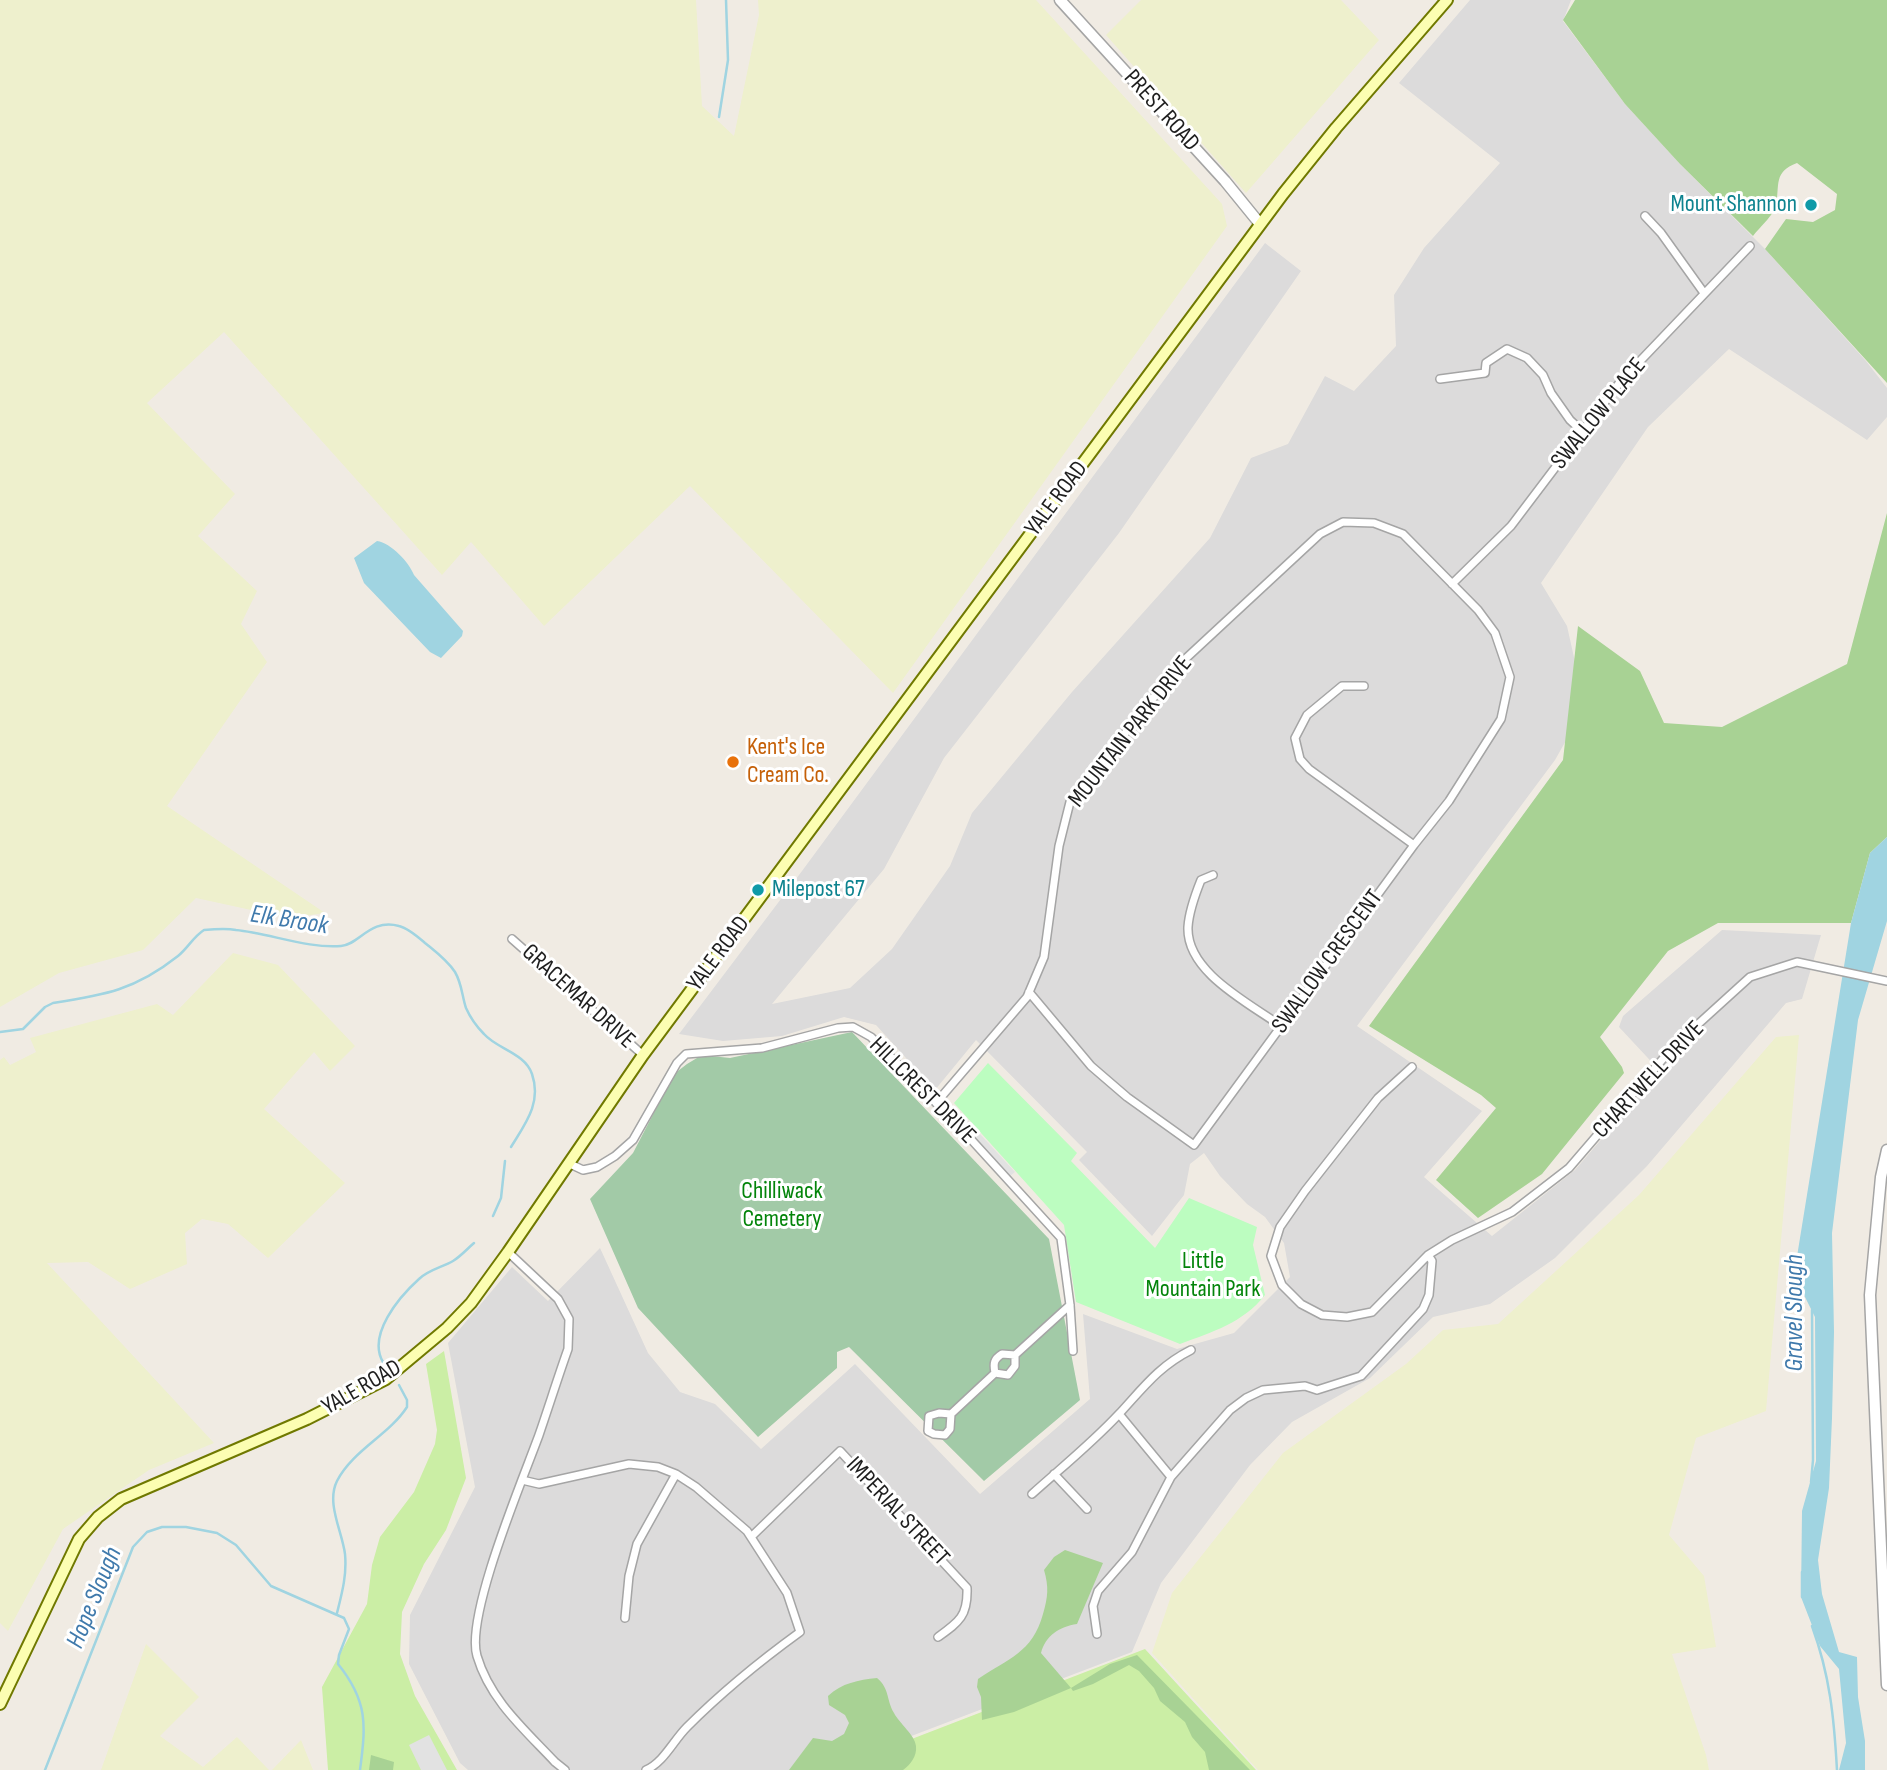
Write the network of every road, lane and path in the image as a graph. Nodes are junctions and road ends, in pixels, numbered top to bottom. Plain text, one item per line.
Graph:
1 (1060, 0) edge
2 (1447, 0) edge
3 (1645, 216) dead end
4 (1261, 224) junction
5 (1750, 246) dead end
6 (1704, 293) junction
7 (1440, 379) dead end
8 (1583, 432) junction
9 (1452, 584) junction
10 (1364, 686) dead end
11 (1414, 845) junction
12 (1213, 875) dead end
13 (512, 939) dead end
14 (1887, 981) edge
15 (1029, 992) junction
16 (1281, 1026) junction
17 (643, 1055) junction
18 (1412, 1068) dead end
19 (936, 1103) junction
20 (1887, 1150) edge
21 (568, 1163) junction
22 (508, 1252) junction
23 (1428, 1255) junction
24 (1070, 1305) junction
25 (1191, 1350) dead end
26 (1073, 1351) dead end
27 (1016, 1356) junction
28 (995, 1373) junction
29 (950, 1414) dead end
30 (1119, 1414) junction
31 (676, 1474) junction
32 (1054, 1474) junction
33 (1171, 1477) junction
34 (522, 1480) junction
35 (1032, 1494) dead end
36 (1087, 1509) dead end
37 (751, 1536) junction
38 (625, 1618) dead end
39 (1097, 1634) dead end
40 (937, 1637) dead end
41 (1887, 1685) edge
42 (0, 1704) edge
43 (565, 1770) edge
44 (646, 1770) edge

1 - 4 street, PREST ROAD
2 - 4 main road, YALE ROAD
3 - 6 street
4 - 17 main road, YALE ROAD
5 - 6 street, SWALLOW PLACE
6 - 8 street, SWALLOW PLACE
7 - 8 street
8 - 9 street, SWALLOW PLACE
9 - 11 street, SWALLOW CRESCENT
9 - 15 street, MOUNTAIN PARK DRIVE
10 - 11 street
11 - 16 street, SWALLOW CRESCENT
12 - 16 street
13 - 17 street, GRACEMAR DRIVE
14 - 23 street, CHARTWELL DRIVE
15 - 16 street, SWALLOW CRESCENT
15 - 19 street, MOUNTAIN PARK DRIVE
17 - 21 main road, YALE ROAD
18 - 23 street, CHARTWELL DRIVE
19 - 21 street, HILLCREST DRIVE
19 - 24 street, HILLCREST DRIVE
20 - 41 street
21 - 22 main road, YALE ROAD
22 - 34 street
22 - 42 main road, YALE ROAD
23 - 33 street
24 - 26 street, HILLCREST DRIVE
24 - 27 street
25 - 30 street
27 - 28 street
27 - 28 street
28 - 29 street
30 - 32 street
30 - 33 street
31 - 34 street
31 - 37 street
31 - 38 street
32 - 35 street
32 - 36 street
33 - 39 street
34 - 43 street
37 - 40 street, IMPERIAL STREET
37 - 44 street

